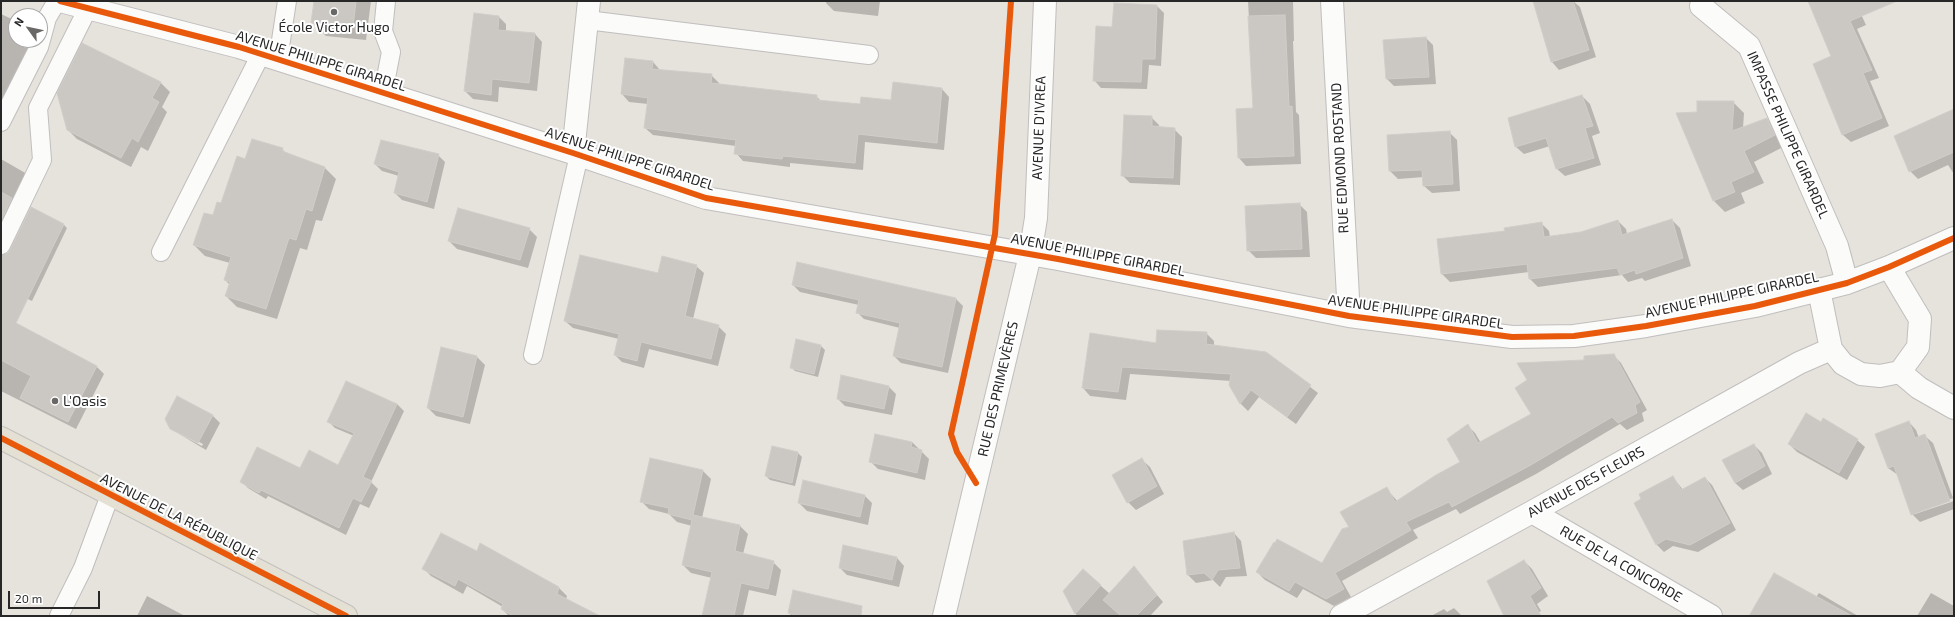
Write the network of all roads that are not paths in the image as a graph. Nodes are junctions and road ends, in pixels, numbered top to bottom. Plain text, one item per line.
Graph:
1 (57, 1) edge
2 (60, 1) edge
3 (287, 1) edge
4 (386, 1) edge
5 (1045, 1) edge
6 (1332, 1) edge
7 (1701, 6) dead end
8 (88, 8) junction
9 (588, 11) edge
10 (869, 54) dead end
11 (270, 57) junction
12 (383, 93) junction
13 (1, 122) edge
14 (576, 154) junction
15 (1954, 238) edge
16 (1, 245) edge
17 (161, 252) dead end
18 (1030, 255) junction
19 (1889, 268) junction
20 (1847, 283) junction
21 (1819, 290) junction
22 (1348, 316) junction
23 (1831, 349) junction
24 (533, 355) dead end
25 (1900, 372) junction
26 (1954, 408) edge
27 (1, 438) edge
28 (110, 495) junction
29 (1532, 512) junction
30 (59, 616) edge
31 (344, 616) edge
32 (944, 616) edge
33 (1341, 616) edge
34 (1711, 616) edge

1 - 13 lane
2 - 8 street, AVENUE PHILIPPE GIRARDEL
3 - 11 lane
4 - 12 lane
5 - 18 street, AVENUE D'IVREA
6 - 22 street, RUE EDMOND ROSTAND
7 - 20 street, IMPASSE PHILIPPE GIRARDEL
8 - 11 street, AVENUE PHILIPPE GIRARDEL
8 - 16 lane
9 - 10 lane
9 - 14 street
11 - 12 street, AVENUE PHILIPPE GIRARDEL
11 - 17 lane
12 - 14 street, AVENUE PHILIPPE GIRARDEL
14 - 18 street, AVENUE PHILIPPE GIRARDEL
14 - 24 lane
15 - 19 street, AVENUE PHILIPPE GIRARDEL
18 - 22 street, AVENUE PHILIPPE GIRARDEL
18 - 32 street, RUE DES PRIMEVÈRES
19 - 20 street, AVENUE PHILIPPE GIRARDEL
19 - 25 street
20 - 21 street, AVENUE PHILIPPE GIRARDEL
21 - 22 street, AVENUE PHILIPPE GIRARDEL
21 - 23 street
23 - 25 street
23 - 29 street, AVENUE DES FLEURS
25 - 26 street
27 - 28 main road, AVENUE DE LA RÉPUBLIQUE
28 - 30 lane
28 - 31 main road, AVENUE DE LA RÉPUBLIQUE
29 - 33 street, AVENUE DES FLEURS
29 - 34 street, RUE DE LA CONCORDE

